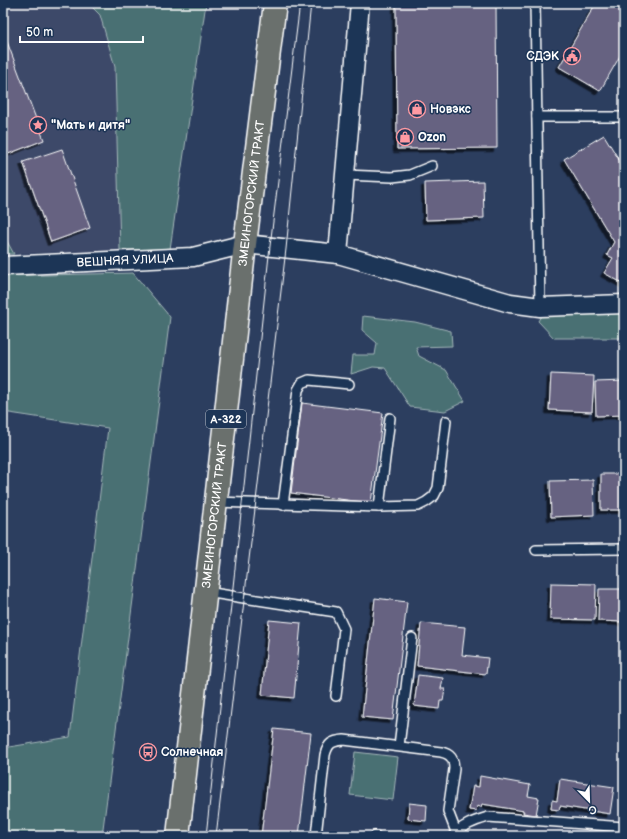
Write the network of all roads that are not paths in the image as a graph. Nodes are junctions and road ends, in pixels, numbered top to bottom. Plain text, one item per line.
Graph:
1 (275, 3) edge
2 (360, 3) edge
3 (535, 3) edge
4 (624, 116) edge
5 (537, 117) junction
6 (432, 166) dead end
7 (345, 175) junction
8 (245, 244) junction
9 (338, 254) junction
10 (3, 266) edge
11 (624, 304) edge
12 (540, 307) junction
13 (349, 384) dead end
14 (390, 418) dead end
15 (446, 421) dead end
16 (216, 502) junction
17 (283, 505) junction
18 (378, 507) junction
19 (624, 549) edge
20 (536, 550) dead end
21 (206, 592) junction
22 (412, 638) dead end
23 (336, 696) dead end
24 (399, 746) junction
25 (624, 827) edge
26 (454, 834) edge
27 (178, 836) edge
28 (316, 836) edge

1 - 8 highway, ЗМЕИНОГОРСКИЙ ТРАКТ / А-322
2 - 7 street
3 - 5 lane
4 - 5 lane
5 - 12 lane
6 - 7 lane
7 - 9 street
8 - 9 street
8 - 10 street, ВЕШНЯЯ УЛИЦА
8 - 16 highway, ЗМЕИНОГОРСКИЙ ТРАКТ / А-322
9 - 12 street
11 - 12 street
13 - 17 lane
14 - 18 lane
15 - 18 lane
16 - 17 lane
16 - 21 highway, ЗМЕИНОГОРСКИЙ ТРАКТ / А-322
17 - 18 lane
19 - 20 lane
21 - 23 lane
21 - 27 highway, ЗМЕИНОГОРСКИЙ ТРАКТ / А-322
22 - 24 lane
24 - 26 lane
24 - 28 lane
25 - 26 lane

